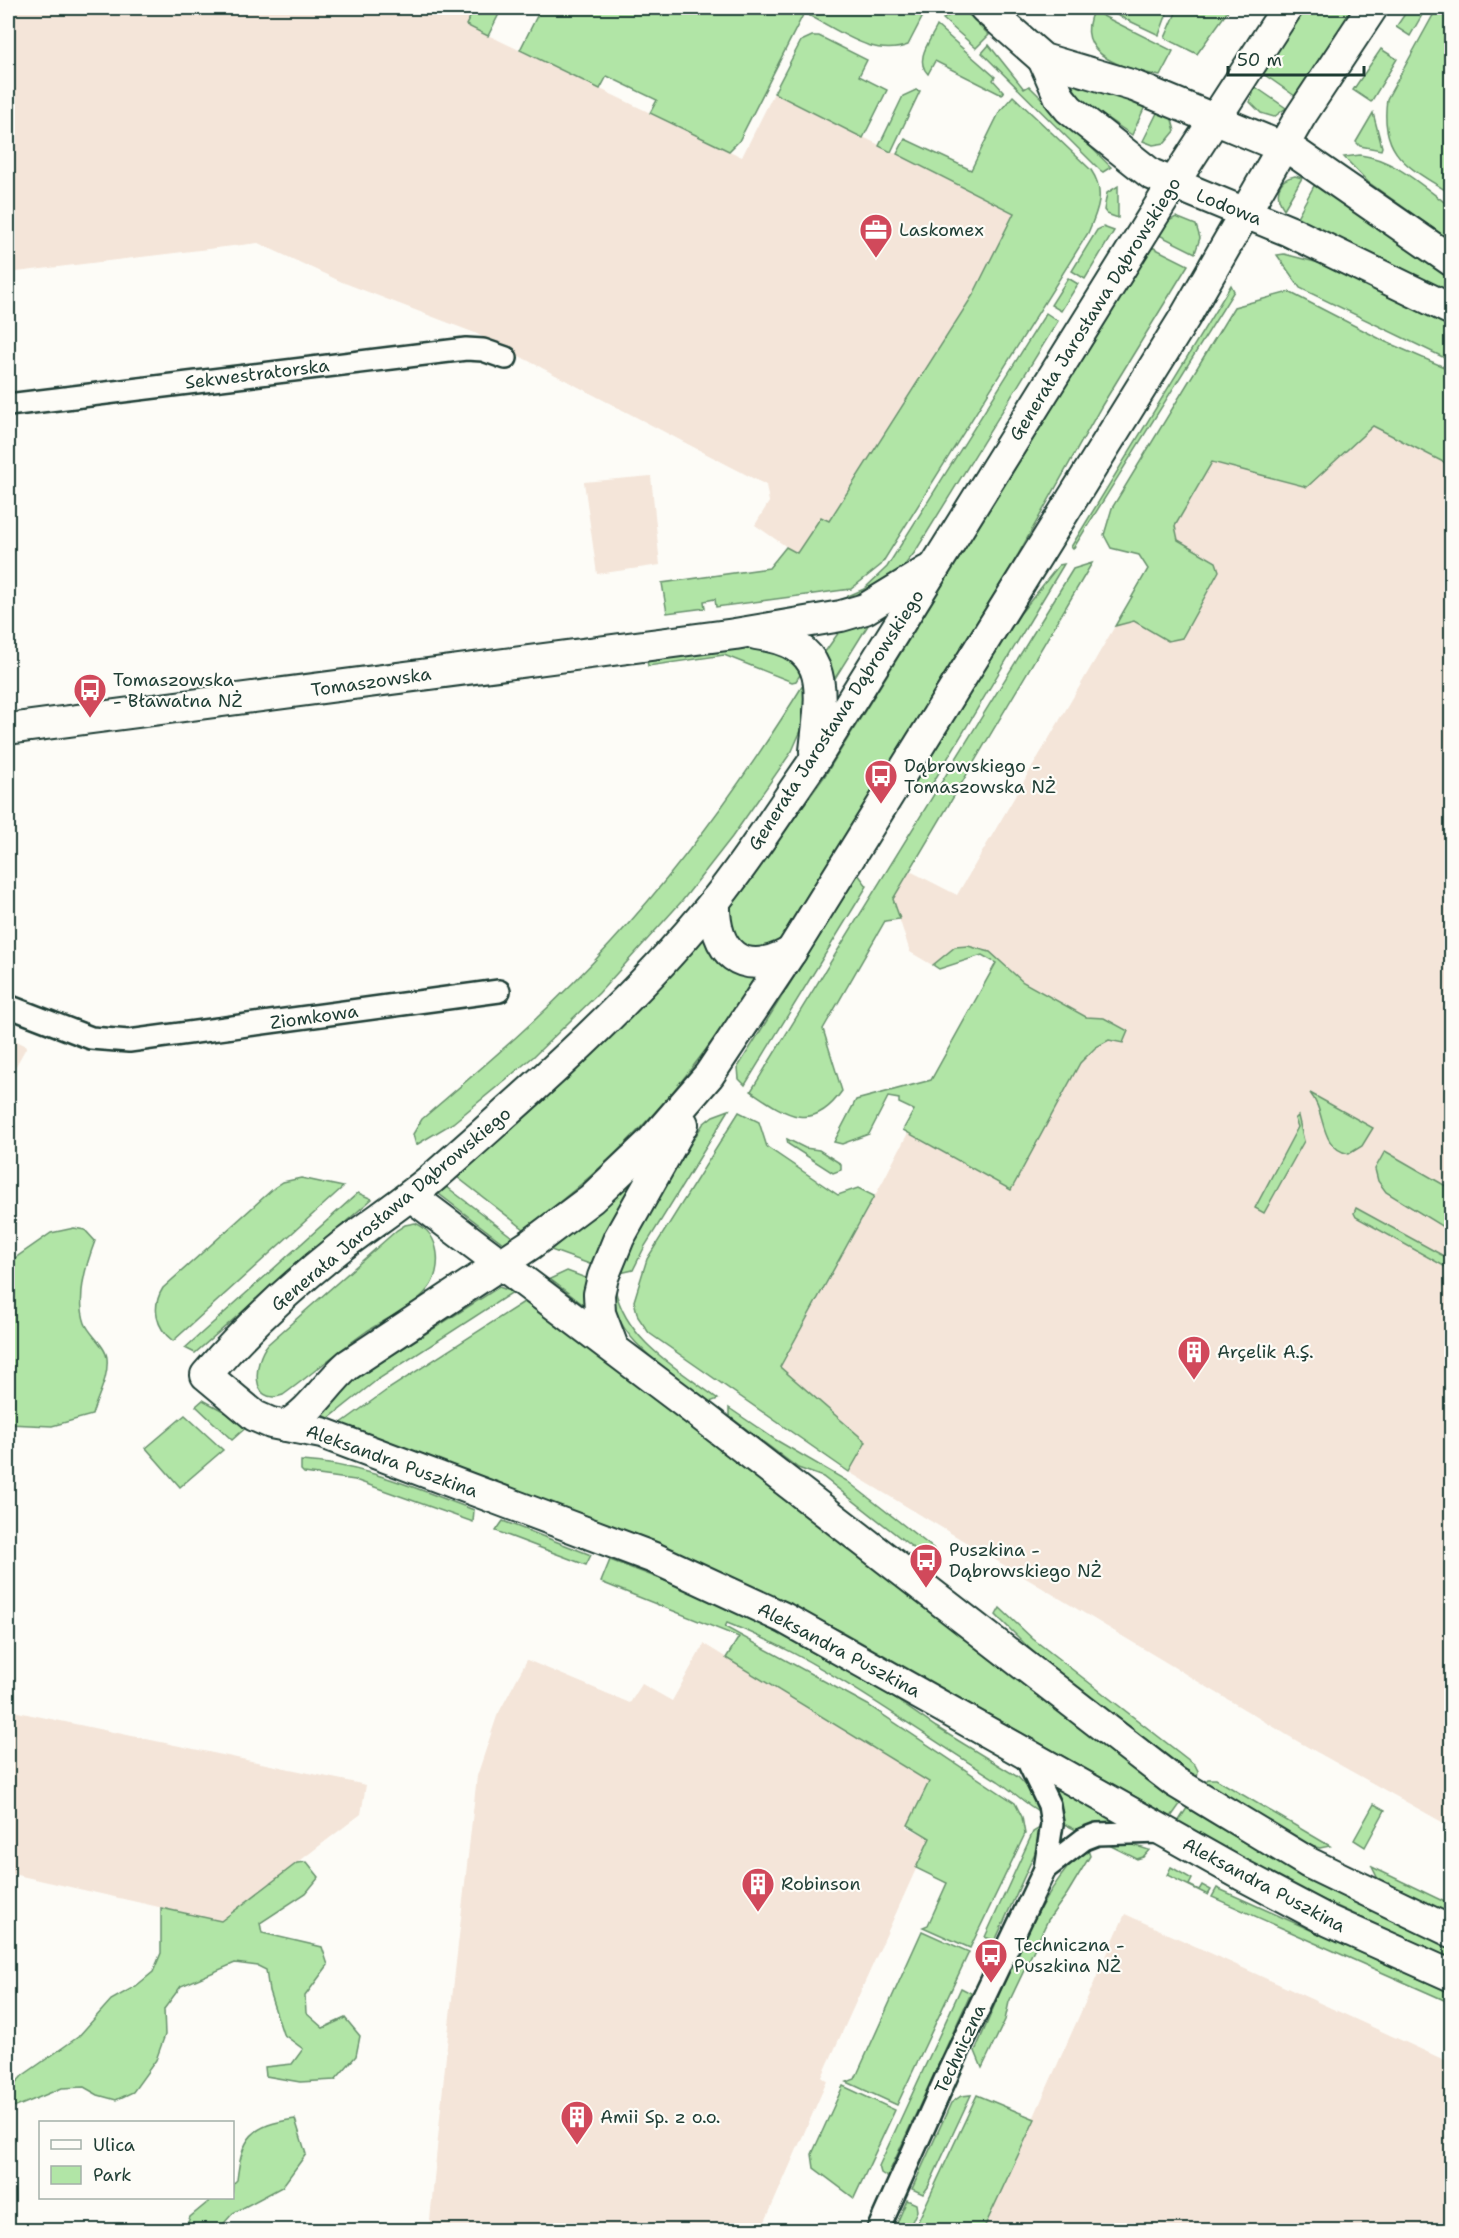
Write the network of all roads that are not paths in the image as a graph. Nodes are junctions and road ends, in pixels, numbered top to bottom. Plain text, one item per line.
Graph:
1 (985, 8) edge
2 (1287, 8) edge
3 (1372, 8) edge
4 (1043, 58) junction
5 (1214, 119) junction
6 (1283, 147) junction
7 (1173, 184) junction
8 (1244, 213) junction
9 (1452, 261) edge
10 (1452, 310) edge
11 (506, 358) dead end
12 (8, 405) edge
13 (935, 566) junction
14 (735, 634) junction
15 (8, 729) edge
16 (814, 761) junction
17 (715, 901) junction
18 (791, 952) junction
19 (499, 991) dead end
20 (8, 1006) edge
21 (709, 1075) junction
22 (411, 1196) junction
23 (502, 1263) junction
24 (613, 1347) junction
25 (206, 1375) joint
26 (285, 1426) junction
27 (1023, 1750) junction
28 (1167, 1832) junction
29 (1045, 1869) junction
30 (1452, 1932) edge
31 (1452, 1976) edge
32 (879, 2230) edge

1 - 4 main road, Lodowa
2 - 5 main road, Generała Jarosława Dąbrowskiego
3 - 6 main road
4 - 5 main road, Lodowa
4 - 7 main road, Lodowa
5 - 6 main road, Lodowa
5 - 7 main road, Generała Jarosława Dąbrowskiego
6 - 8 main road
6 - 9 main road, Lodowa
7 - 8 main road, Lodowa
7 - 13 main road, Generała Jarosława Dąbrowskiego
8 - 10 main road, Lodowa
8 - 18 main road
11 - 12 street, Sekwestratorska
13 - 14 main road, Tomaszowska
13 - 16 main road, Generała Jarosława Dąbrowskiego
14 - 15 main road, Tomaszowska
14 - 16 main road, Tomaszowska
16 - 17 main road, Generała Jarosława Dąbrowskiego
17 - 18 main road
17 - 22 main road, Generała Jarosława Dąbrowskiego
18 - 21 main road
19 - 20 street, Ziomkowa
21 - 23 main road
21 - 24 main road
22 - 23 main road
22 - 25 main road, Generała Jarosława Dąbrowskiego
23 - 24 main road
23 - 26 main road
24 - 30 main road
25 - 26 main road, Aleksandra Puszkina
26 - 27 main road, Aleksandra Puszkina
27 - 28 main road, Aleksandra Puszkina
27 - 29 street, Techniczna
28 - 29 street, Techniczna
28 - 31 main road, Aleksandra Puszkina
29 - 32 street, Techniczna

